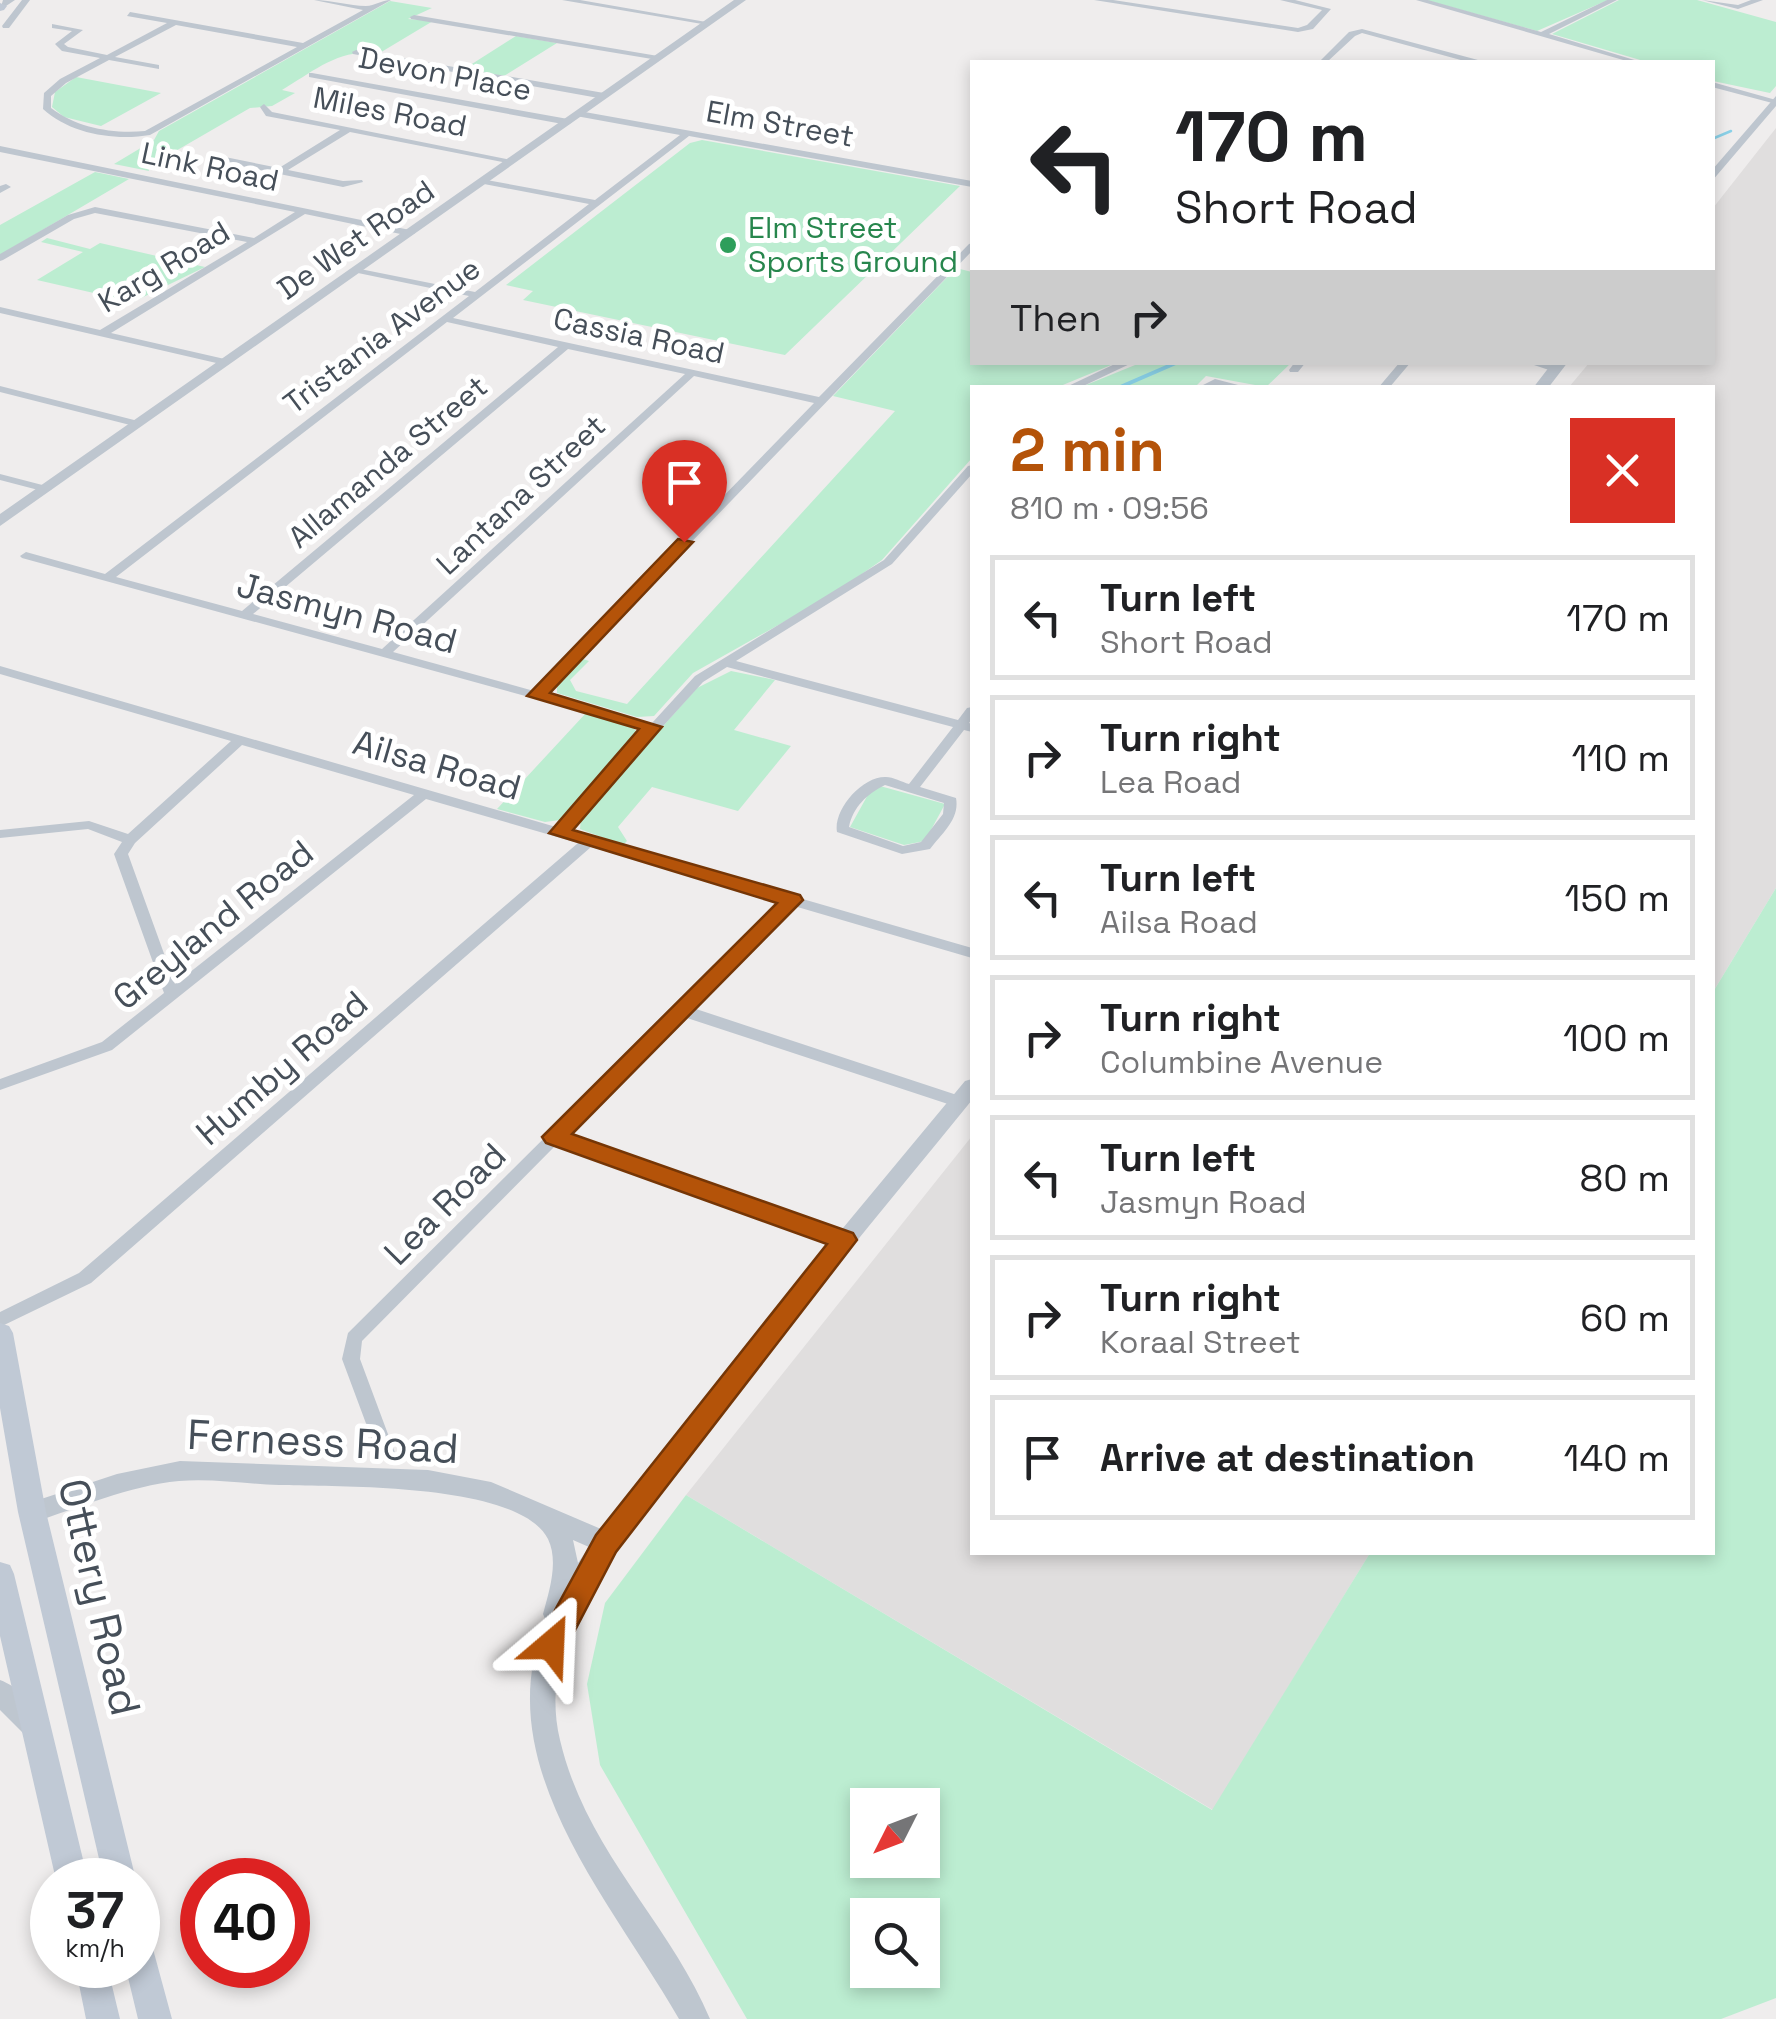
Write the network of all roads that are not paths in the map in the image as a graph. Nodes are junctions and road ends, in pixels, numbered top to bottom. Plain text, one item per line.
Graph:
1 (26, 0) edge
2 (318, 0) edge
3 (387, 0) edge
4 (566, 0) edge
5 (741, 0) edge
6 (1101, 0) edge
7 (1284, 0) edge
8 (1420, 0) edge
9 (1613, 0) edge
10 (1706, 0) edge
11 (1758, 0) edge
12 (15, 5) edge
13 (0, 7) edge
14 (370, 9) junction
15 (1091, 11) dead end
16 (130, 14) dead end
17 (414, 17) dead end
18 (175, 22) junction
19 (708, 23) junction
20 (6, 26) dead end
21 (55, 26) dead end
22 (1540, 35) junction
23 (306, 46) junction
24 (356, 52) dead end
25 (106, 57) junction
26 (658, 58) junction
27 (1325, 60) edge
28 (1468, 60) edge
29 (1630, 60) edge
30 (156, 67) dead end
31 (312, 74) dead end
32 (1715, 85) edge
33 (604, 96) junction
34 (1775, 100) edge
35 (264, 107) dead end
36 (574, 118) junction
37 (347, 130) junction
38 (688, 133) junction
39 (0, 149) edge
40 (210, 157) dead end
41 (512, 161) junction
42 (281, 171) junction
43 (1715, 174) edge
44 (484, 181) junction
45 (360, 182) dead end
46 (970, 184) edge
47 (596, 203) junction
48 (304, 212) junction
49 (410, 233) junction
50 (257, 242) junction
51 (970, 248) edge
52 (0, 258) edge
53 (358, 270) junction
54 (477, 295) junction
55 (0, 310) edge
56 (446, 319) junction
57 (101, 334) junction
58 (565, 346) junction
59 (226, 362) junction
60 (1122, 365) edge
61 (1403, 365) edge
62 (692, 373) junction
63 (1076, 385) edge
64 (1387, 385) edge
65 (0, 389) edge
66 (821, 401) junction
67 (138, 424) junction
68 (970, 470) edge
69 (0, 477) edge
70 (46, 489) junction
71 (0, 521) edge
72 (26, 556) dead end
73 (108, 578) junction
74 (244, 616) junction
75 (384, 654) junction
76 (724, 662) junction
77 (0, 670) edge
78 (536, 696) junction
79 (968, 726) edge
80 (652, 727) junction
81 (241, 739) junction
82 (912, 788) junction
83 (426, 794) junction
84 (560, 833) junction
85 (0, 834) edge
86 (130, 840) junction
87 (589, 842) junction
88 (792, 900) junction
89 (970, 952) edge
90 (172, 996) junction
91 (678, 1010) junction
92 (0, 1081) edge
93 (966, 1094) edge
94 (554, 1137) junction
95 (844, 1240) junction
96 (0, 1320) edge
97 (0, 1333) edge
98 (386, 1453) dead end
99 (32, 1512) junction
100 (538, 1512) junction
101 (606, 1543) junction
102 (0, 1574) edge
103 (4, 1611) edge
104 (554, 1632) junction
105 (0, 1692) edge
106 (34, 1725) junction
107 (67, 1858) edge
108 (115, 1858) edge
109 (95, 1988) edge
110 (147, 1988) edge
111 (102, 2019) edge
112 (155, 2019) edge
113 (695, 2019) edge

1 - 12 street
2 - 14 street
3 - 14 street
4 - 19 street
5 - 19 street, De Wet Road
6 - 7 street
6 - 15 street
8 - 22 street
9 - 22 street
10 - 11 street
12 - 13 street
12 - 20 street
14 - 23 street
16 - 18 street
17 - 26 street
18 - 23 street
18 - 25 street
19 - 26 street, De Wet Road
21 - 25 street
22 - 29 street
23 - 25 street
24 - 33 street
25 - 30 street
26 - 33 street, De Wet Road
27 - 28 street
31 - 36 street, Devon Place
32 - 34 street
33 - 36 street, De Wet Road
34 - 43 street
35 - 37 street, Miles Road
36 - 38 street, Elm Street
36 - 41 street, De Wet Road
37 - 41 street, Miles Road
37 - 42 street
38 - 46 street, Elm Street
38 - 47 street, Tristania Avenue
39 - 48 street, Link Road
40 - 42 street
41 - 44 street, De Wet Road
42 - 45 street
44 - 47 street
44 - 49 street, De Wet Road
47 - 54 street, Tristania Avenue
48 - 49 street, Link Road
48 - 50 street, Karg Road
49 - 53 street, De Wet Road
50 - 52 street
50 - 57 street, Karg Road
51 - 66 street
53 - 54 street
53 - 59 street, De Wet Road
54 - 56 street, Tristania Avenue
55 - 57 street
56 - 58 street, Cassia Road
56 - 73 street, Tristania Avenue
57 - 59 street
58 - 62 street, Cassia Road
58 - 74 street, Allamanda Street
59 - 67 street, De Wet Road
60 - 63 street
61 - 64 street
62 - 66 street, Cassia Road
62 - 75 street, Lantana Street
65 - 67 street
66 - 78 street
67 - 70 street, De Wet Road
68 - 76 street
69 - 70 street
70 - 71 street, De Wet Road
72 - 73 street, Jasmyn Road
73 - 74 street, Jasmyn Road
74 - 75 street, Jasmyn Road
75 - 78 street, Jasmyn Road
76 - 79 street
76 - 80 street
77 - 81 street, Ailsa Road
78 - 80 street, Jasmyn Road
79 - 82 street
80 - 84 street
81 - 83 street, Ailsa Road
81 - 86 street
82 - 82 street
83 - 84 street, Ailsa Road
83 - 90 street, Greyland Road
84 - 87 street, Ailsa Road
85 - 86 street
86 - 90 street
87 - 88 street, Ailsa Road
87 - 96 street, Humby Road
88 - 89 street, Ailsa Road
88 - 91 street, Lea Road
90 - 92 street, Greyland Road
91 - 93 street
91 - 94 street, Lea Road
93 - 95 street
94 - 95 street
94 - 98 street, Lea Road
95 - 101 street
97 - 99 main road, Ottery Road
99 - 100 street, Ferness Road
99 - 108 main road, Ottery Road
100 - 101 street, Ferness Road
100 - 104 street
101 - 104 street
102 - 103 main road
103 - 106 main road
104 - 113 street
105 - 106 street
106 - 107 main road
109 - 111 main road
110 - 112 main road

